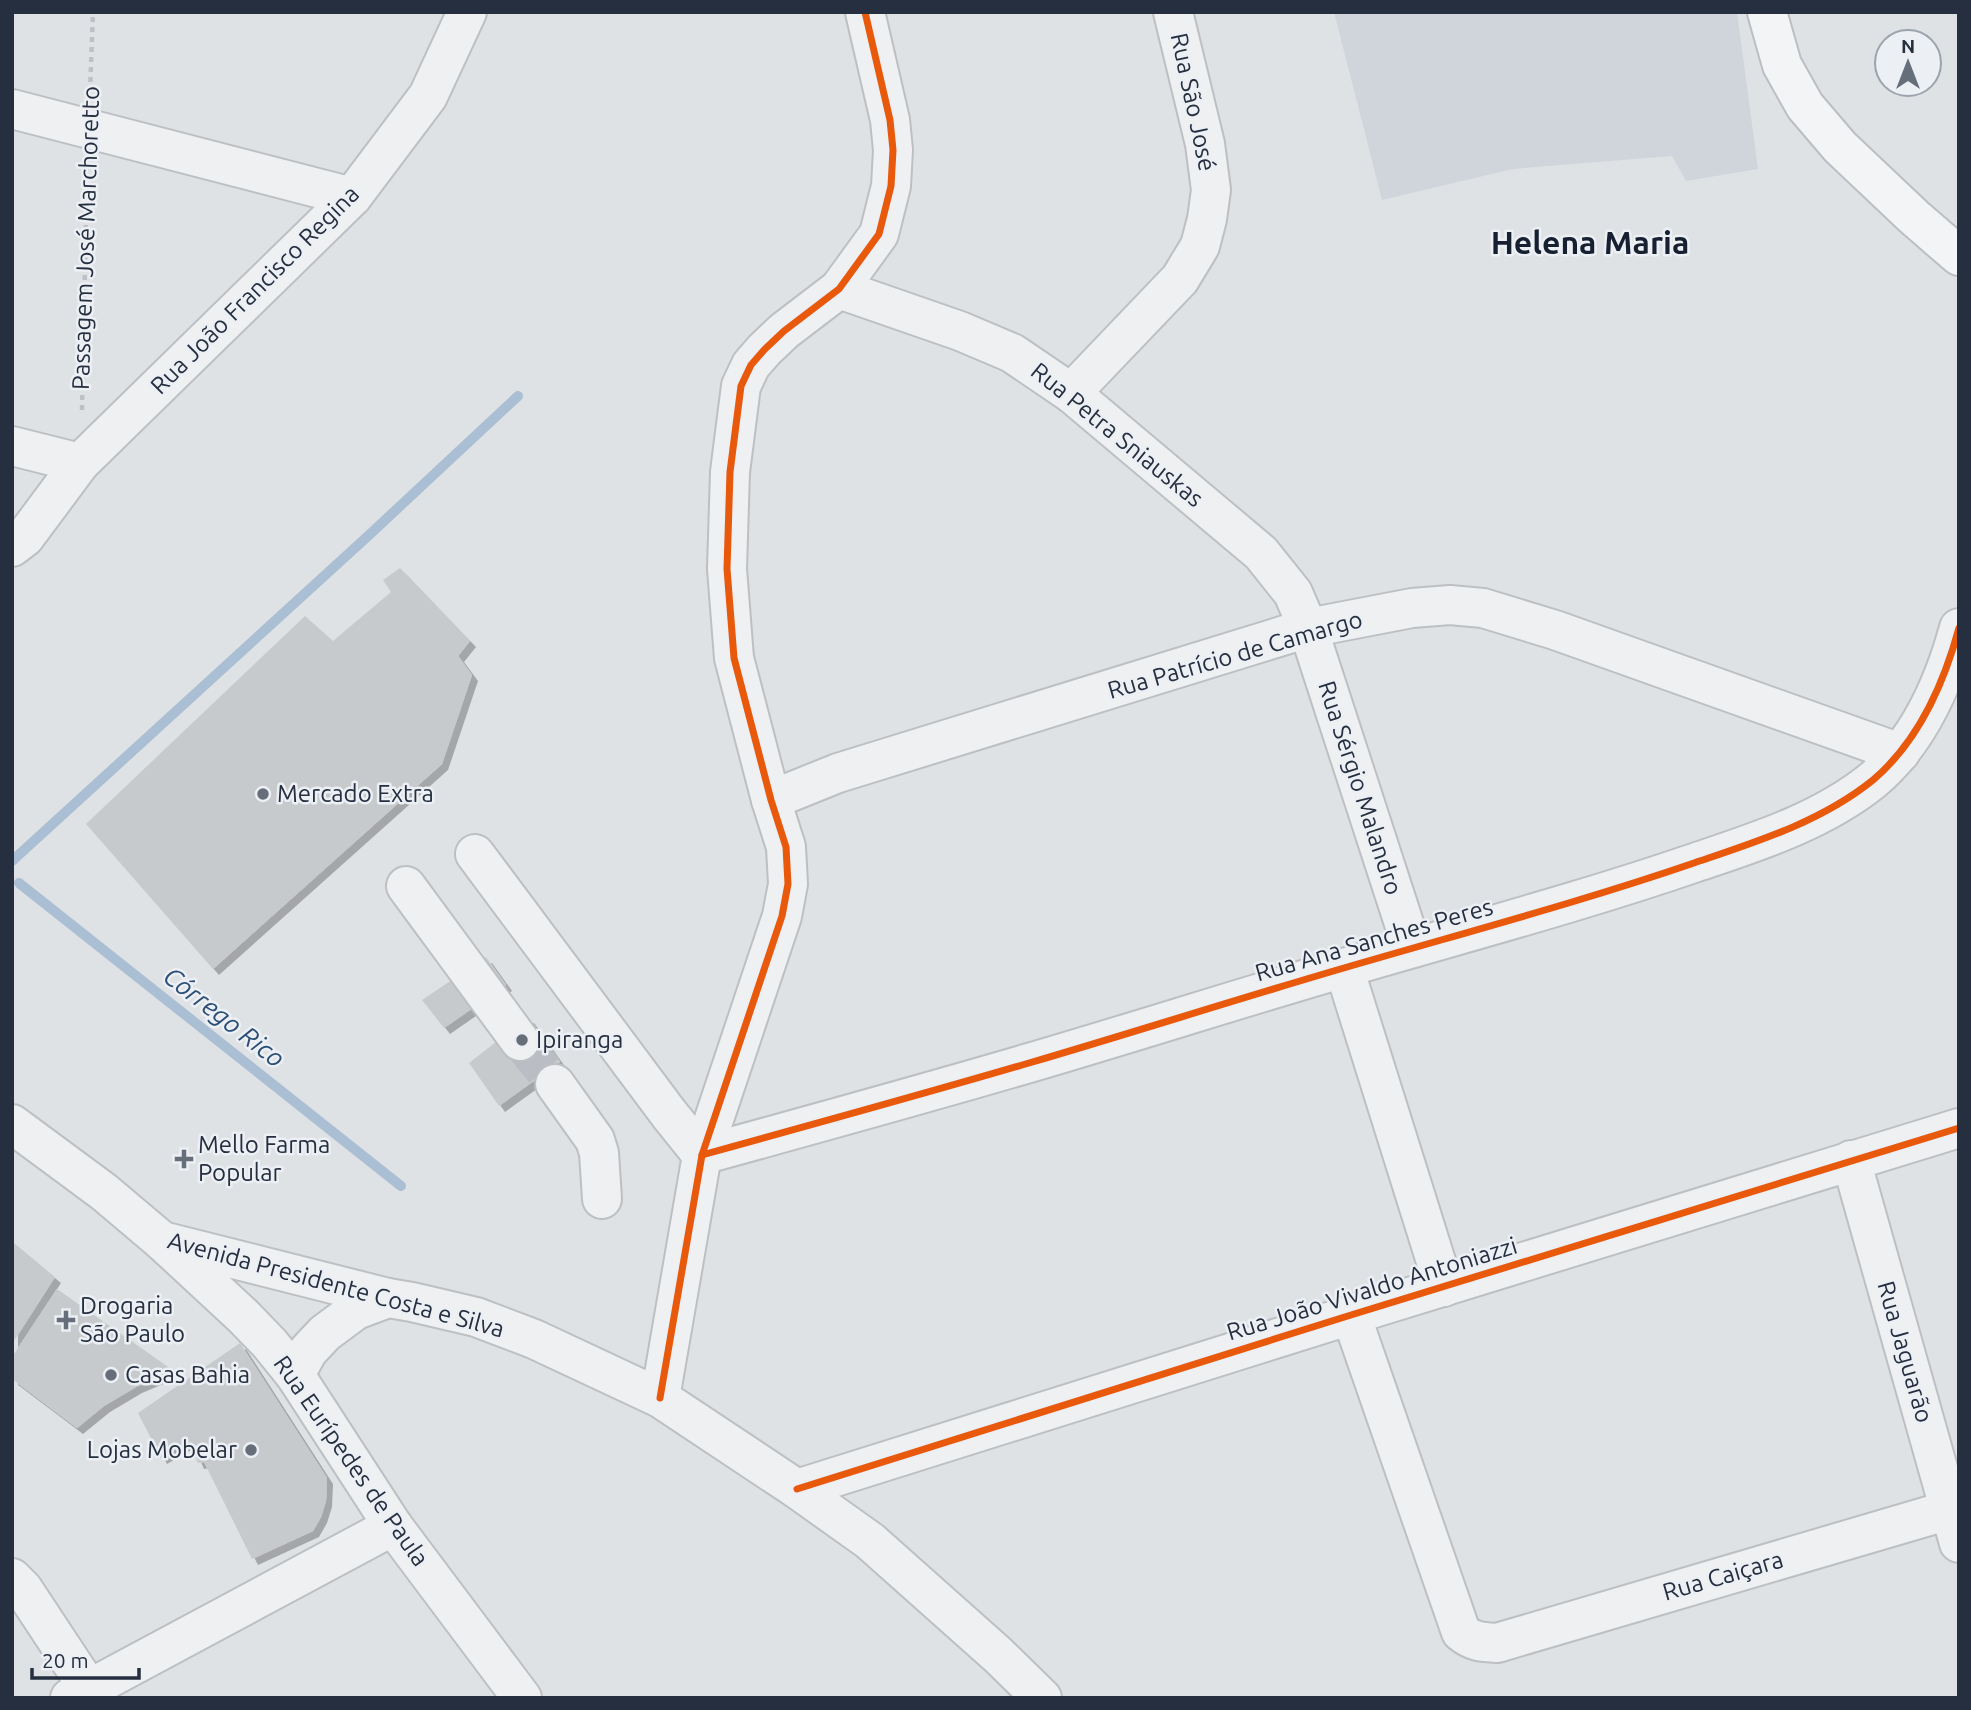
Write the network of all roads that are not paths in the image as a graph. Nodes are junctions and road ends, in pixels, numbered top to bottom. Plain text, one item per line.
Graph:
1 (467, 12) edge
2 (865, 12) edge
3 (1173, 12) edge
4 (1767, 12) edge
5 (12, 109) edge
6 (352, 197) junction
7 (1959, 256) edge
8 (839, 289) junction
9 (1071, 393) junction
10 (12, 446) edge
11 (80, 463) junction
12 (12, 547) edge
13 (1308, 628) junction
14 (1959, 628) edge
15 (1900, 753) junction
16 (771, 800) junction
17 (475, 854) dead end
18 (405, 886) dead end
19 (1412, 948) junction
20 (1344, 968) junction
21 (520, 1041) tunnel mouth
22 (555, 1084) tunnel mouth
23 (12, 1124) edge
24 (1959, 1128) edge
25 (702, 1155) junction
26 (1851, 1160) junction
27 (602, 1199) dead end
28 (162, 1241) junction
29 (1444, 1287) junction
30 (388, 1298) junction
31 (1351, 1315) junction
32 (295, 1375) junction
33 (660, 1398) junction
34 (797, 1489) junction
35 (393, 1526) junction
36 (1954, 1526) edge
37 (12, 1578) edge
38 (79, 1694) edge
39 (522, 1698) edge
40 (1042, 1698) edge

1 - 6 street, Rua João Francisco Regina
2 - 8 street
3 - 9 street, Rua São José
4 - 7 main road
5 - 6 street
6 - 11 street, Rua João Francisco Regina
8 - 9 street, Rua Petra Sniauskas
8 - 16 street
9 - 13 street, Rua Petra Sniauskas
10 - 11 street
11 - 12 street, Rua João Francisco Regina
13 - 15 street, Rua Patrício de Camargo
13 - 16 street, Rua Patrício de Camargo
13 - 19 street, Rua Sérgio Malandro
14 - 15 street, Rua Ana Sanches Peres
15 - 19 street, Rua Ana Sanches Peres
16 - 25 street
17 - 25 street
18 - 21 street
19 - 20 street, Rua Ana Sanches Peres
20 - 25 street, Rua Ana Sanches Peres
20 - 29 street
22 - 27 street
23 - 28 street, Avenida Presidente Costa e Silva
24 - 26 street, Rua João Vivaldo Antoniazzi
25 - 33 street
26 - 29 street, Rua João Vivaldo Antoniazzi
26 - 36 street, Rua Jaguarão
28 - 30 street, Avenida Presidente Costa e Silva
28 - 32 street, Rua Eurípedes de Paula
29 - 31 street, Rua João Vivaldo Antoniazzi
30 - 32 street
30 - 33 street, Avenida Presidente Costa e Silva
31 - 34 street, Rua João Vivaldo Antoniazzi
31 - 36 street, Rua Caiçara
32 - 35 street, Rua Eurípedes de Paula
33 - 34 street, Avenida Presidente Costa e Silva
34 - 40 street, Avenida Presidente Costa e Silva
35 - 38 street
35 - 39 street, Rua Eurípedes de Paula
37 - 38 street

